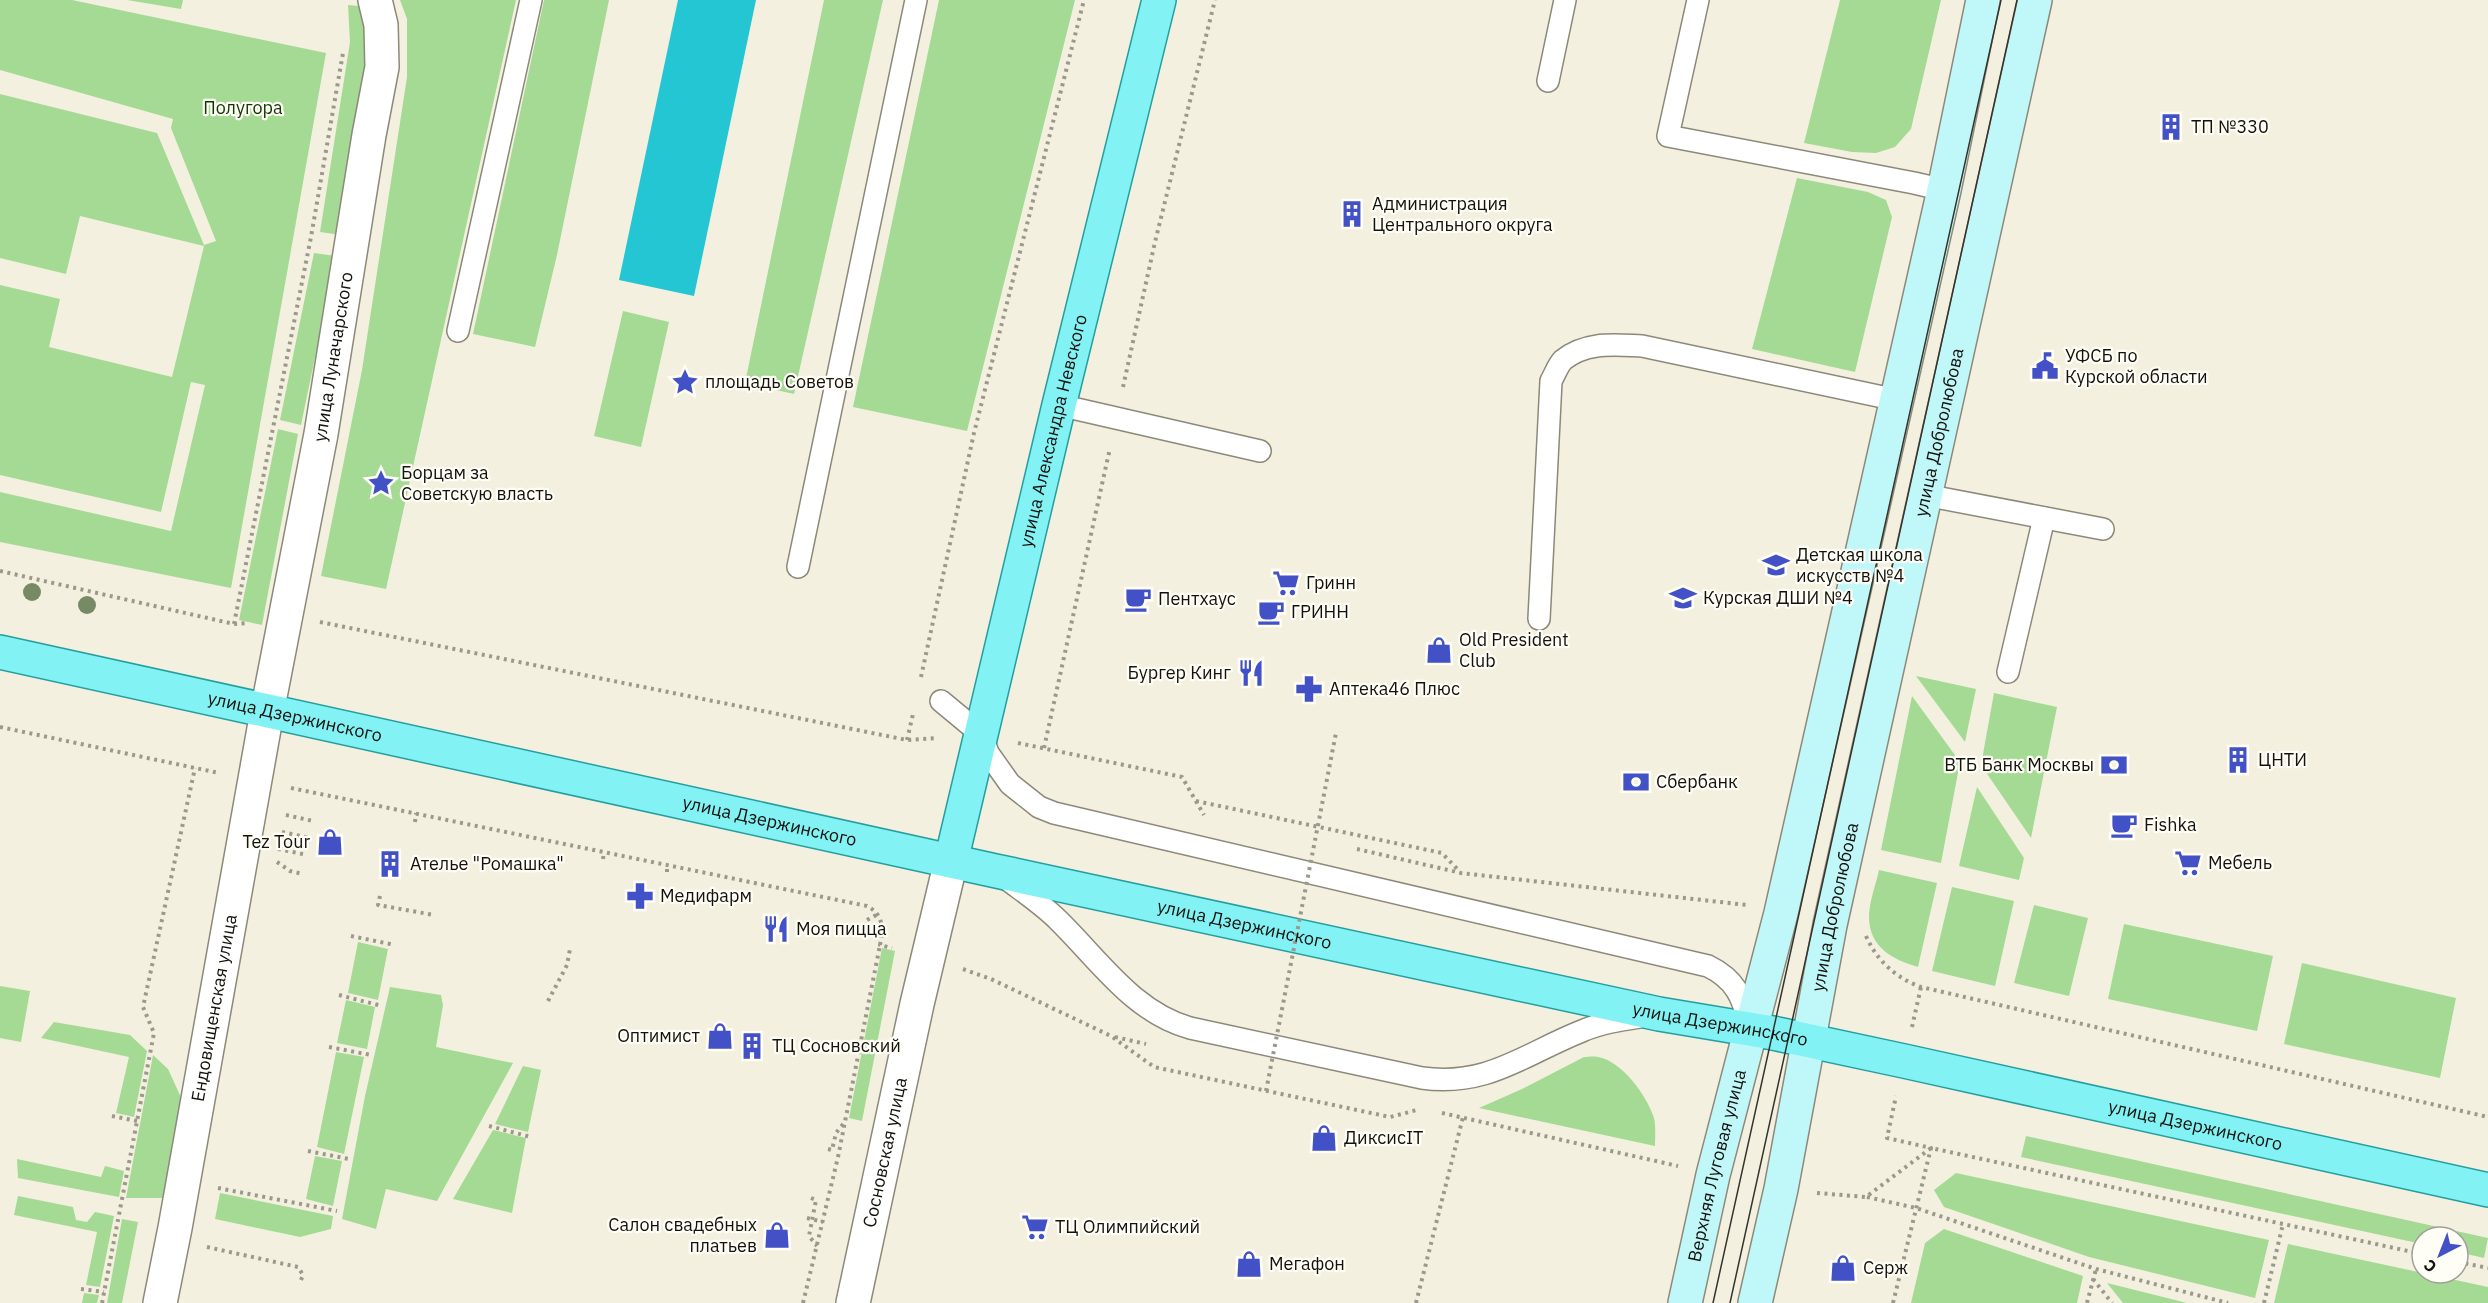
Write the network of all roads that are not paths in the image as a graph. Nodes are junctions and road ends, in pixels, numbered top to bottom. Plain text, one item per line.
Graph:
1 (375, 0) edge
2 (531, 0) edge
3 (916, 0) edge
4 (1159, 0) edge
5 (1565, 0) edge
6 (1698, 0) edge
7 (1983, 0) edge
8 (2035, 0) edge
9 (1548, 81) dead end
10 (1944, 190) junction
11 (458, 331) dead end
12 (1897, 400) junction
13 (1059, 405) junction
14 (1260, 451) dead end
15 (1925, 495) junction
16 (2044, 518) junction
17 (2103, 530) dead end
18 (798, 567) dead end
19 (1539, 619) dead end
20 (0, 652) edge
21 (2008, 672) dead end
22 (941, 700) dead end
23 (267, 712) junction
24 (982, 735) junction
25 (951, 861) junction
26 (996, 872) junction
27 (1659, 1014) junction
28 (1750, 1029) junction
29 (1808, 1041) junction
30 (2488, 1190) edge
31 (160, 1303) edge
32 (853, 1303) edge
33 (1685, 1303) edge
34 (1755, 1303) edge

1 - 23 street, улица Луначарского
2 - 11 lane
3 - 18 lane
4 - 13 main road, улица Александра Невского
5 - 9 lane
6 - 10 lane
7 - 10 main road
8 - 15 main road, улица Добролюбова
10 - 12 main road
12 - 19 lane
12 - 28 main road
13 - 14 lane
13 - 24 main road, улица Александра Невского
15 - 16 lane
15 - 29 main road, улица Добролюбова
16 - 17 lane
16 - 21 lane
20 - 23 main road, улица Дзержинского
22 - 24 lane
23 - 25 main road, улица Дзержинского
23 - 31 street, Ендовищенская улица
24 - 25 main road, улица Александра Невского
24 - 28 lane
25 - 26 main road, улица Дзержинского
25 - 32 street, Сосновская улица
26 - 27 main road, улица Дзержинского
26 - 27 lane
27 - 28 main road, улица Дзержинского
28 - 29 main road, улица Дзержинского
28 - 33 main road, Верхняя Луговая улица
29 - 30 main road, улица Дзержинского
29 - 34 main road

